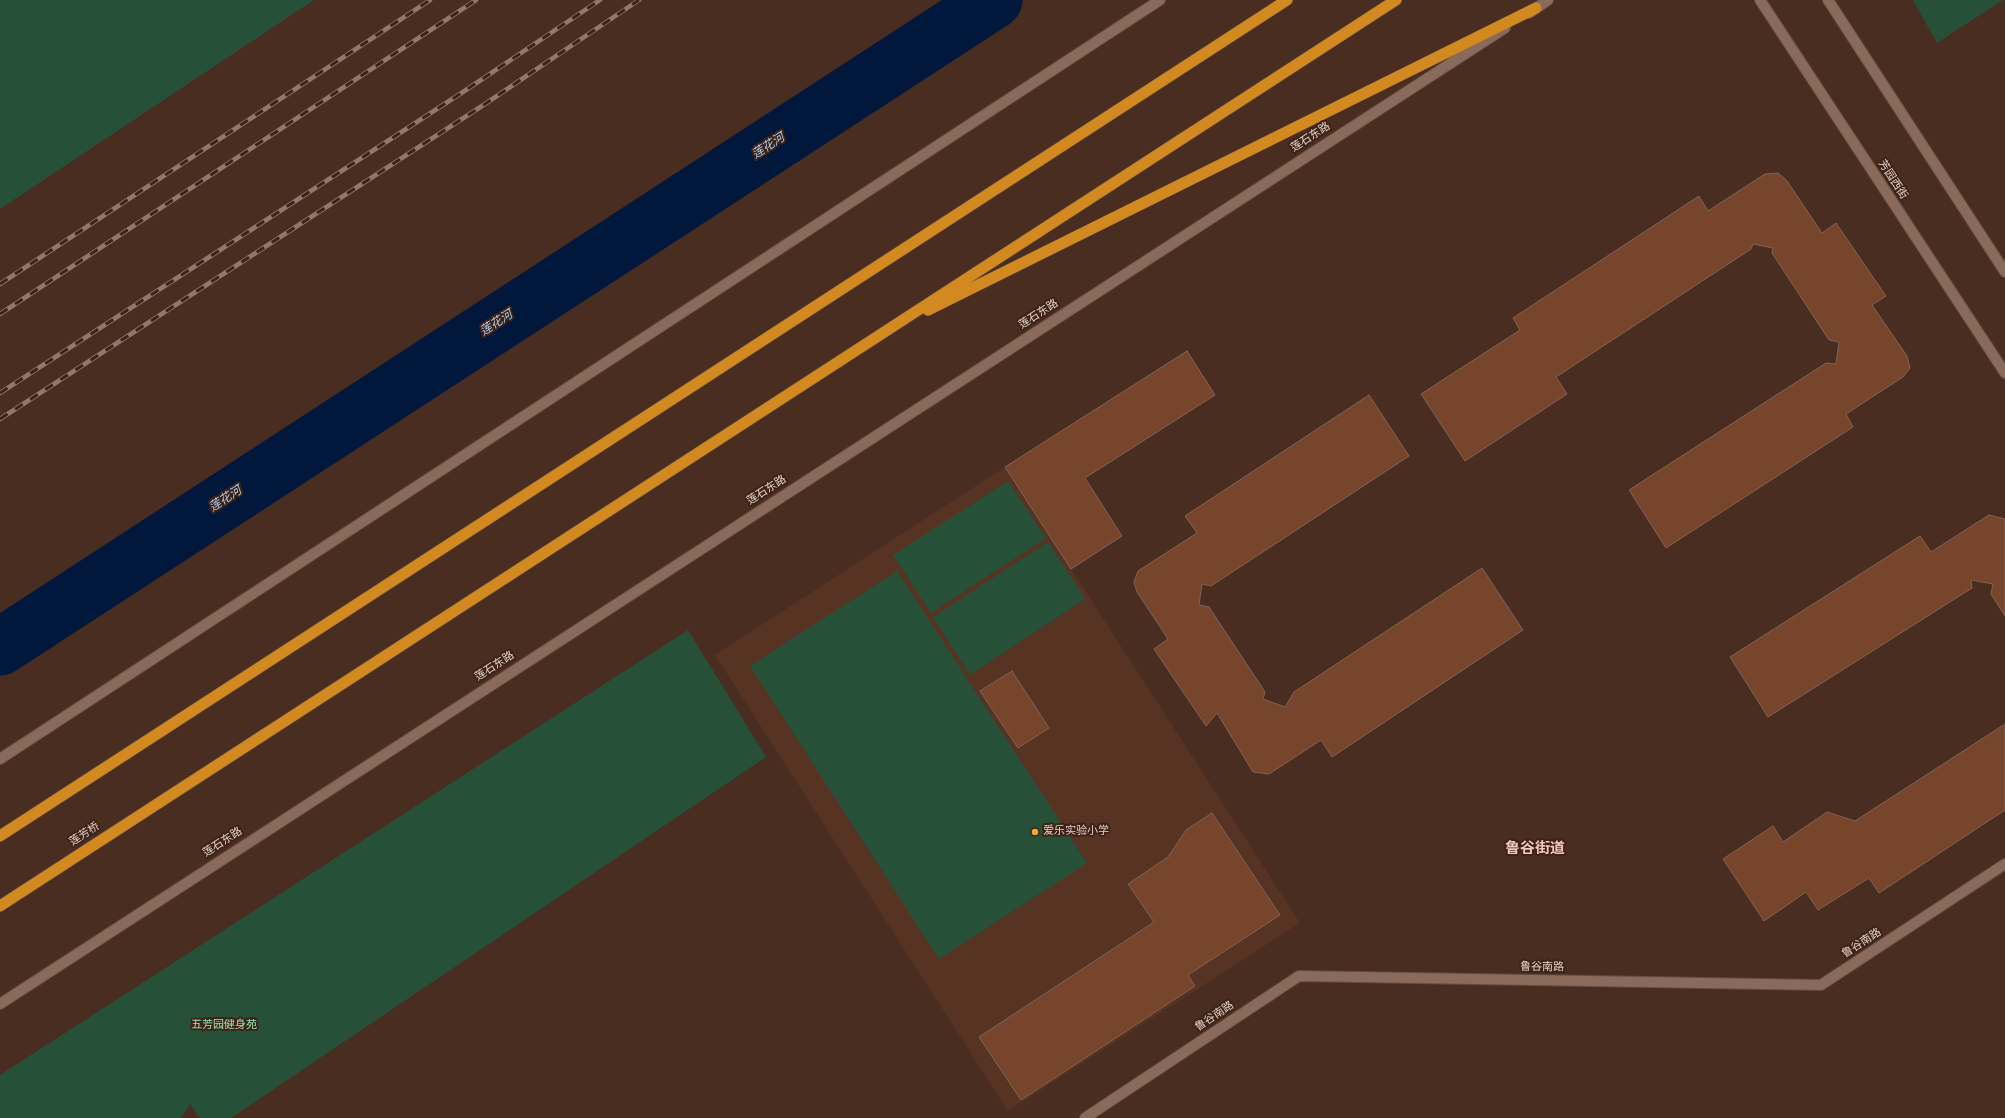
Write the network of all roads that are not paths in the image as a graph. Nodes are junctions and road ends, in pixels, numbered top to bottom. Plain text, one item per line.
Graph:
1 (1160, 0) edge
2 (1286, 0) edge
3 (1396, 0) edge
4 (1548, 0) edge
5 (1760, 0) edge
6 (1828, 0) edge
7 (1536, 8) junction
8 (2005, 272) edge
9 (881, 334) junction
10 (2005, 373) edge
11 (0, 759) edge
12 (0, 836) edge
13 (2005, 864) edge
14 (0, 906) edge
15 (0, 1004) edge
16 (1085, 1118) edge

1 - 11 street
2 - 12 highway
3 - 9 highway
4 - 7 street, 莲石东路
5 - 10 street, 芳园西街
6 - 8 street
7 - 9 highway
7 - 15 street, 莲石东路
9 - 14 highway, 莲芳桥
13 - 16 street, 鲁谷南路

